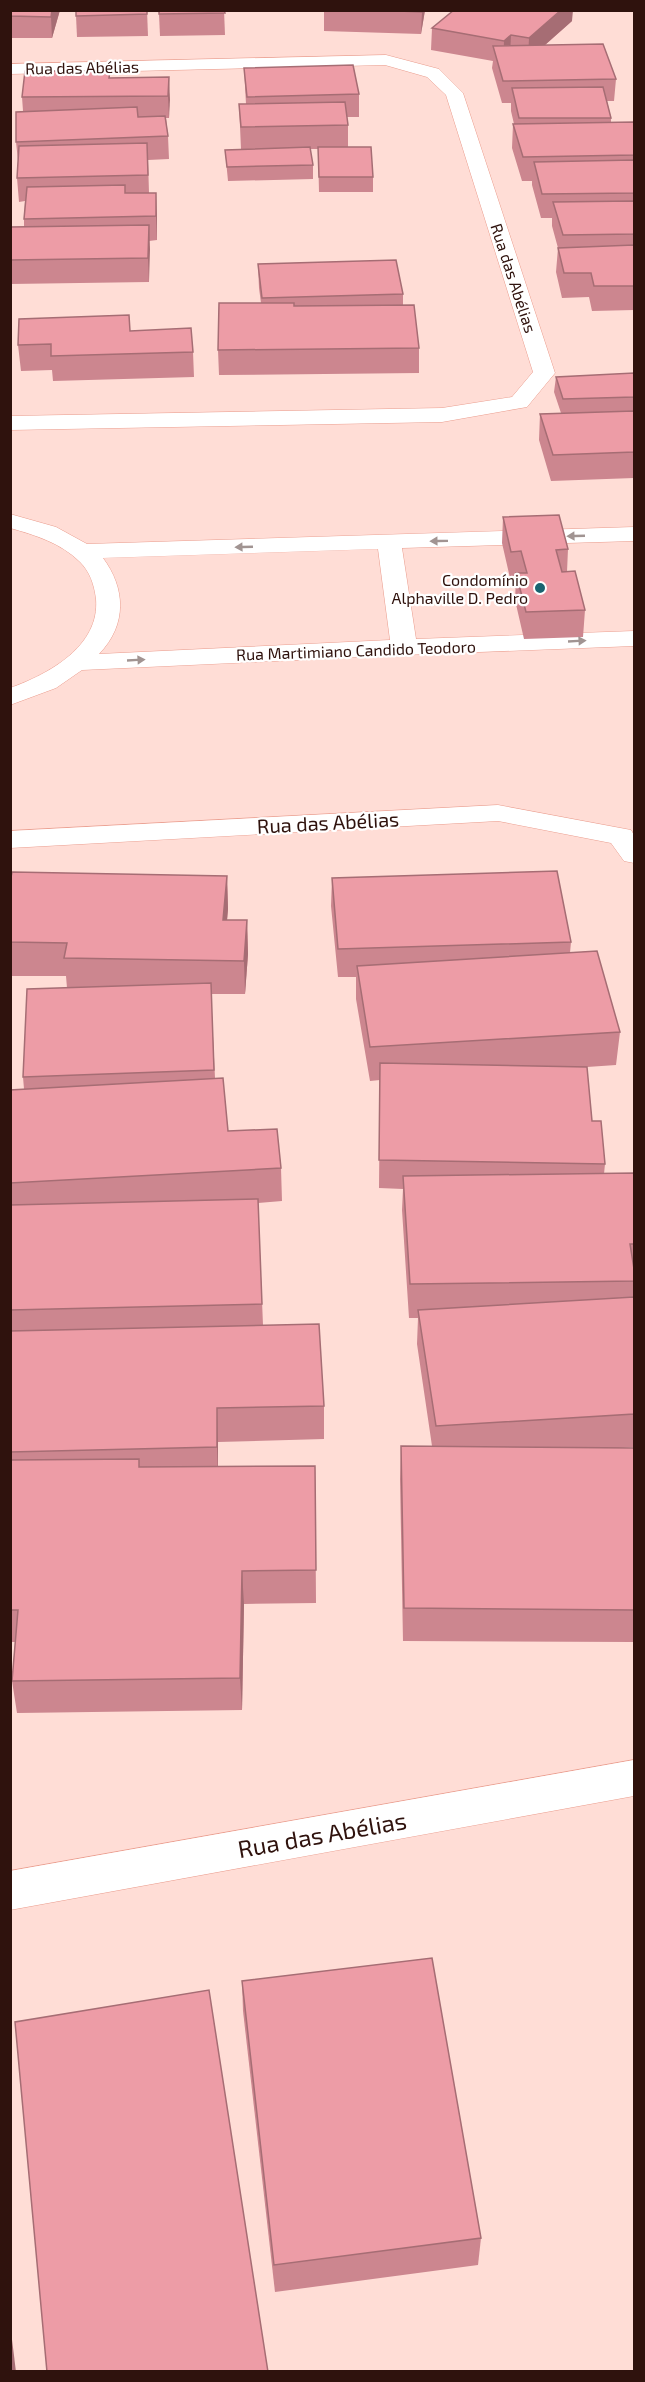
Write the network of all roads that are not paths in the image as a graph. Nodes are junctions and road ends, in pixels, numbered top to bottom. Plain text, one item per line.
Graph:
1 (10, 69) edge
2 (10, 423) edge
3 (10, 521) edge
4 (634, 534) edge
5 (389, 542) junction
6 (83, 551) junction
7 (634, 639) edge
8 (404, 647) junction
9 (77, 663) junction
10 (10, 697) edge
11 (10, 840) edge
12 (634, 855) edge
13 (634, 1778) edge
14 (10, 1891) edge

1 - 2 street, Rua das Abélias
3 - 6 street
4 -> 5 street
5 -> 6 street
5 - 8 street
6 - 9 street
8 -> 7 street, Rua Martimiano Candido Teodoro
9 -> 8 street, Rua Martimiano Candido Teodoro
9 - 10 street
11 - 12 street, Rua das Abélias
13 - 14 street, Rua das Abélias

